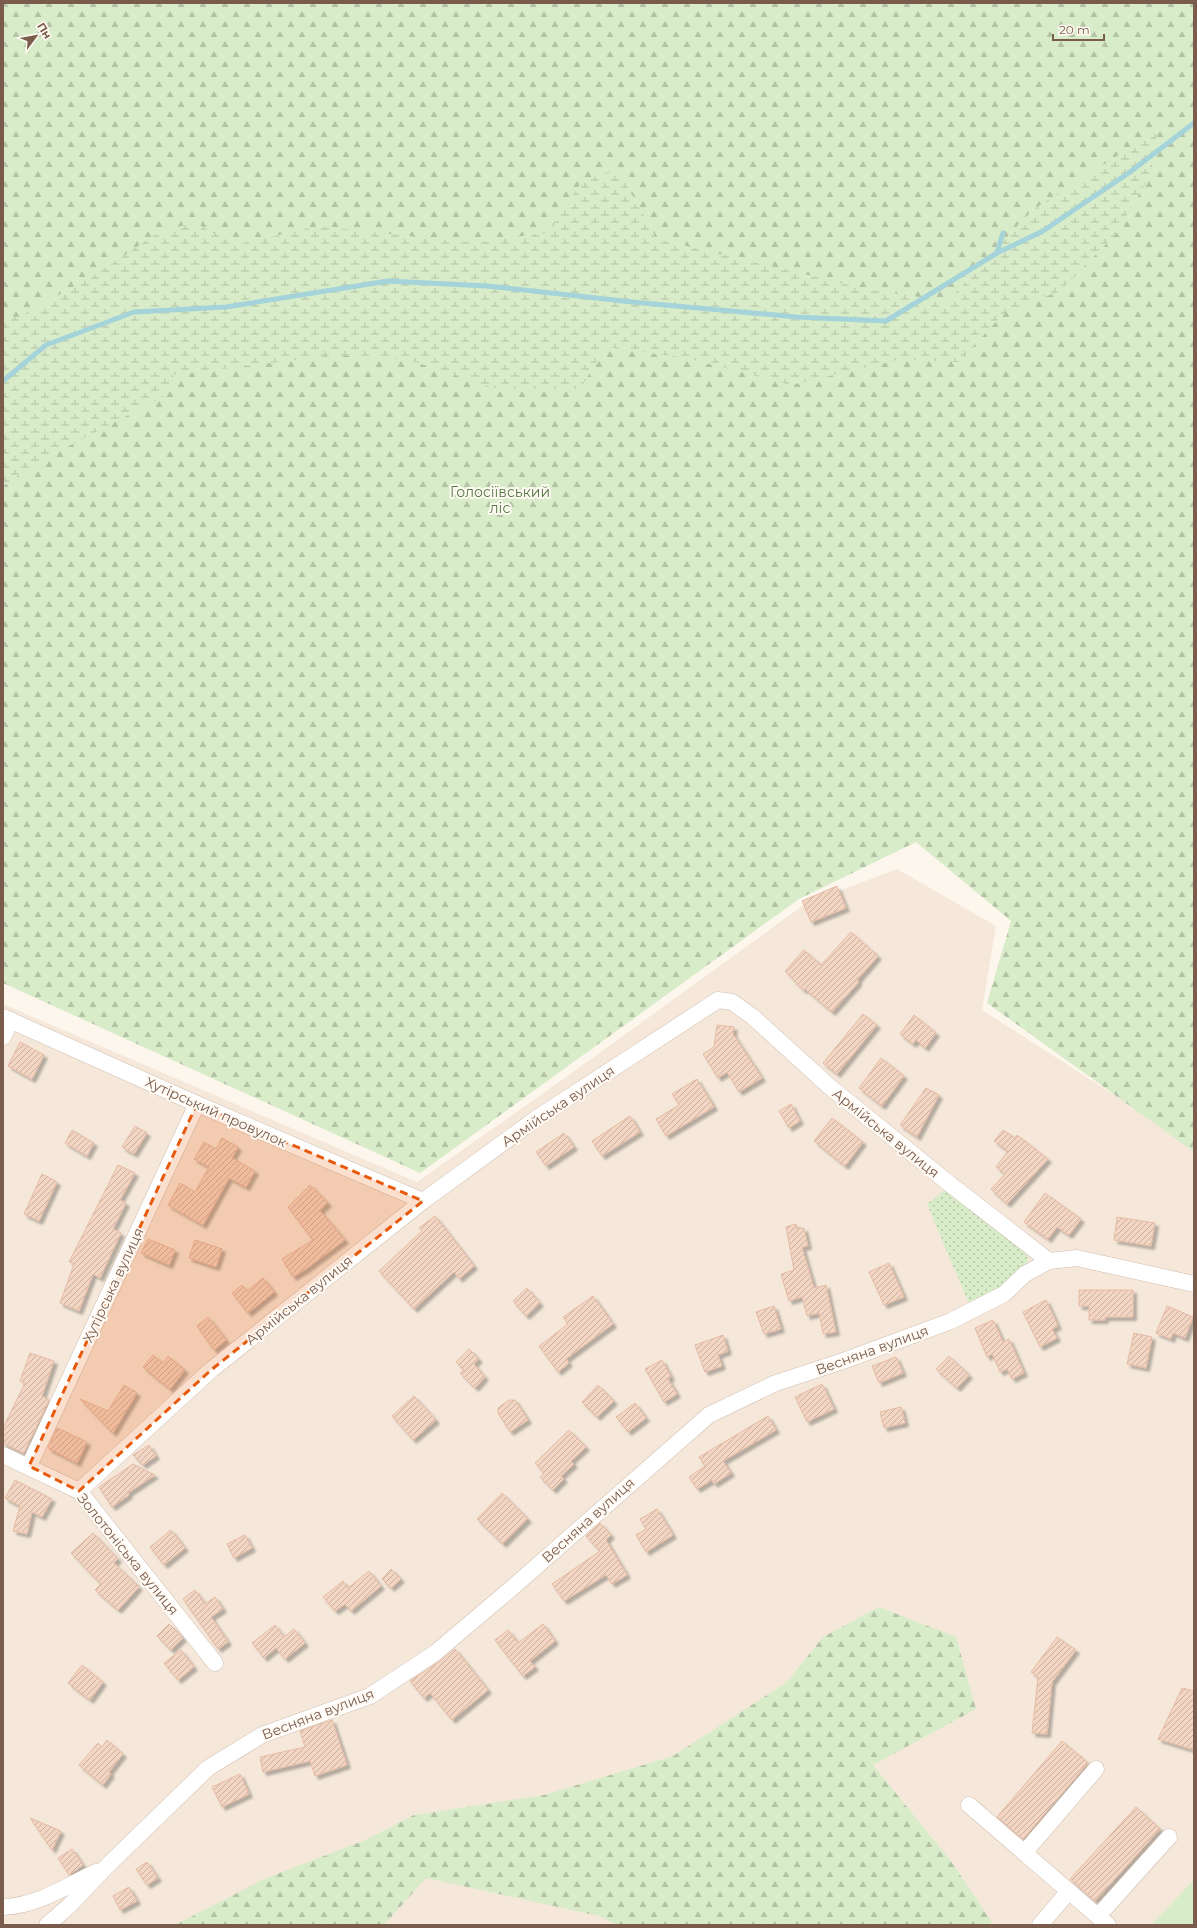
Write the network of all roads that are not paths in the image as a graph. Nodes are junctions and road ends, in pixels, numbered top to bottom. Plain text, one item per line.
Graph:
1 (7, 1018) edge
2 (3, 1037) edge
3 (197, 1104) junction
4 (423, 1201) junction
5 (1049, 1261) junction
6 (1194, 1284) edge
7 (3, 1455) edge
8 (29, 1466) junction
9 (79, 1491) junction
10 (215, 1663) dead end
11 (1096, 1768) dead end
12 (969, 1805) dead end
13 (1169, 1837) dead end
14 (1024, 1853) junction
15 (105, 1868) junction
16 (1069, 1891) junction
17 (3, 1907) edge
18 (1103, 1921) edge
19 (47, 1925) edge
20 (1040, 1925) edge

1 - 2 street
1 - 3 street, Хутірський провулок
3 - 4 street, Хутірський провулок
3 - 8 street, Хутірська вулиця
4 - 5 street, Армійська вулиця
4 - 9 street, Армійська вулиця
5 - 6 street, Весняна вулиця
5 - 15 street, Весняна вулиця
7 - 8 street, Золотоніська вулиця
8 - 9 street, Золотоніська вулиця
9 - 10 street, Золотоніська вулиця
11 - 14 street
12 - 14 street
13 - 18 street
14 - 16 street
15 - 17 street
15 - 19 street, Весняна вулиця
16 - 18 street
16 - 20 street

